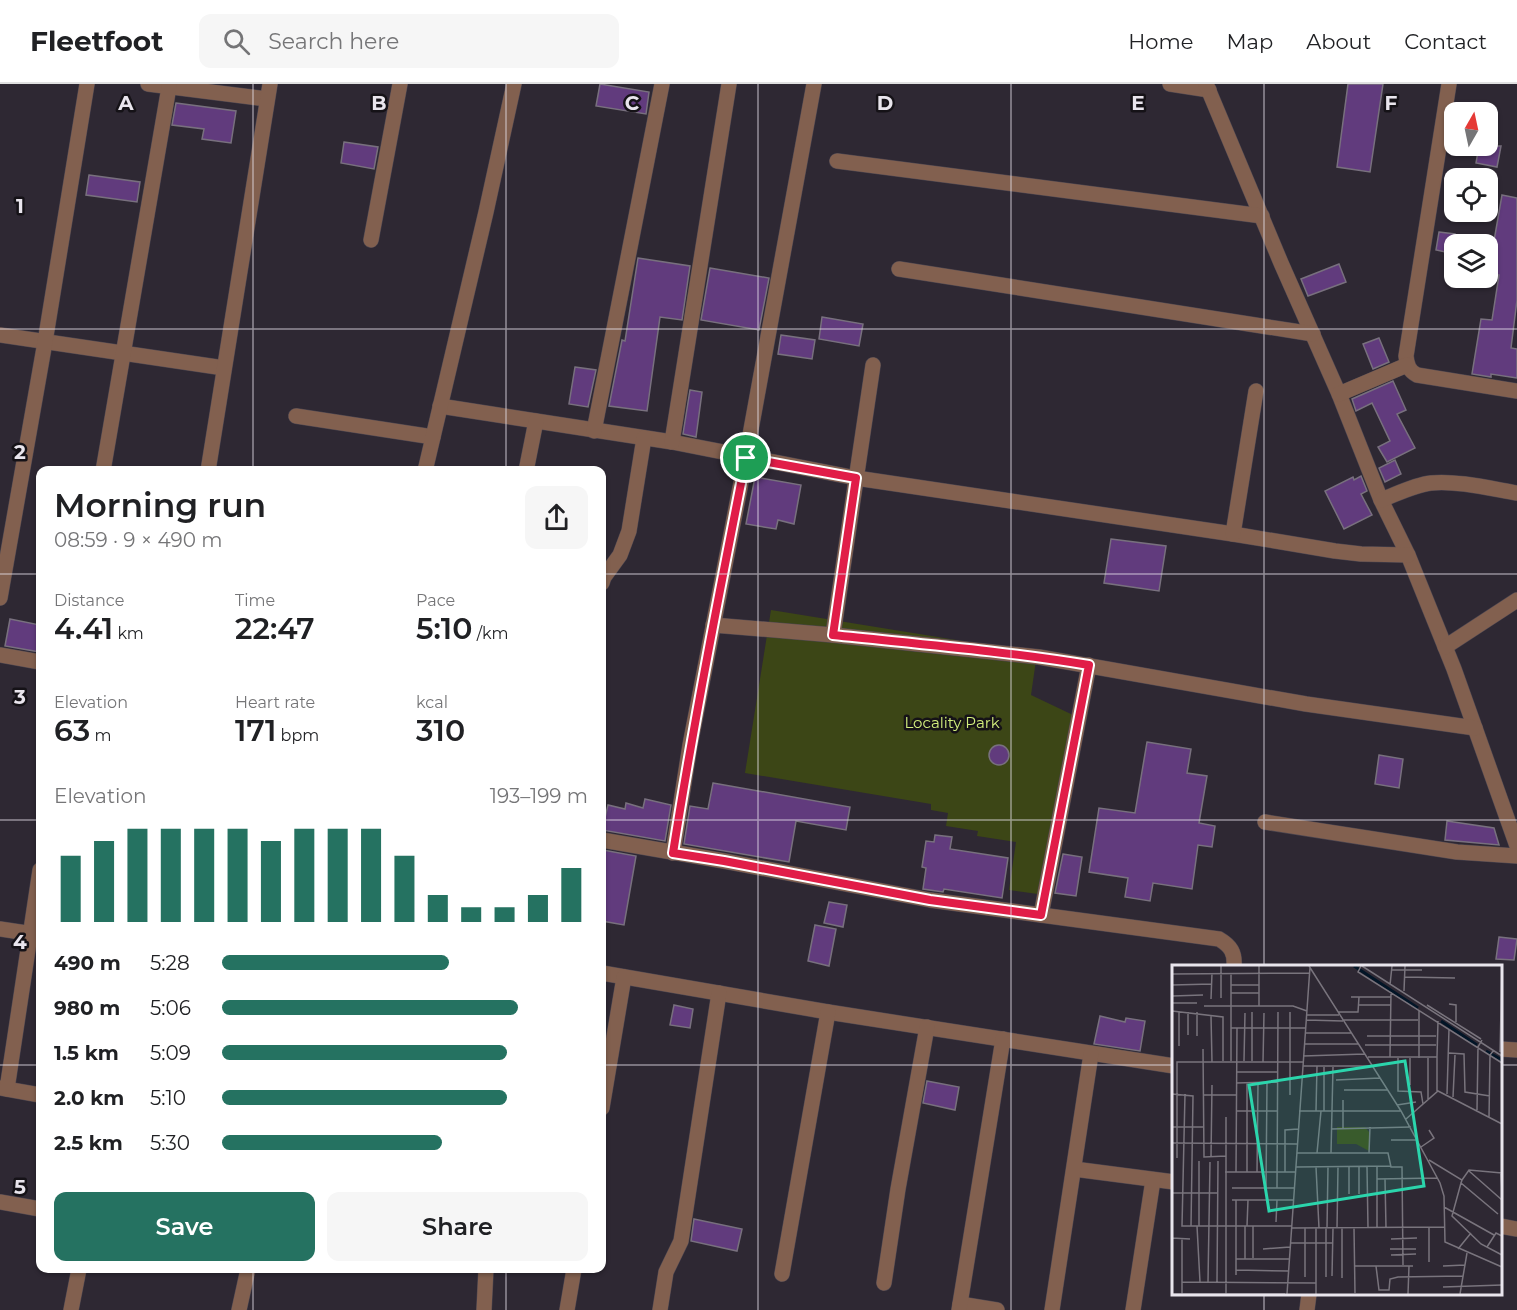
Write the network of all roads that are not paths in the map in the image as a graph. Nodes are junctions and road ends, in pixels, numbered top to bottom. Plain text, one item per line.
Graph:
1 (87, 84) edge
2 (148, 84) edge
3 (400, 84) edge
4 (514, 84) edge
5 (662, 84) edge
6 (729, 84) edge
7 (814, 84) edge
8 (1170, 84) edge
9 (1449, 84) edge
10 (169, 87) junction
11 (1208, 87) edge
12 (268, 92) edge
13 (837, 161) dead end
14 (1262, 216) junction
15 (371, 240) dead end
16 (899, 269) dead end
17 (0, 334) edge
18 (1313, 334) junction
19 (45, 342) junction
20 (122, 353) junction
21 (1407, 365) junction
22 (873, 366) dead end
23 (224, 368) junction
24 (1256, 391) dead end
25 (1517, 391) edge
26 (1339, 394) junction
27 (440, 406) junction
28 (296, 416) dead end
29 (536, 421) junction
30 (594, 430) junction
31 (433, 437) junction
32 (644, 438) junction
33 (672, 442) junction
34 (746, 458) junction
35 (104, 466) edge
36 (209, 466) edge
37 (426, 466) edge
38 (527, 466) edge
39 (856, 478) junction
40 (1517, 493) edge
41 (1381, 500) junction
42 (1233, 534) junction
43 (1408, 555) junction
44 (606, 574) edge
45 (0, 598) edge
46 (1517, 600) edge
47 (713, 625) junction
48 (833, 635) junction
49 (1445, 647) junction
50 (0, 655) edge
51 (36, 661) edge
52 (1089, 665) junction
53 (1475, 728) junction
54 (1265, 822) dead end
55 (606, 841) edge
56 (1517, 846) edge
57 (673, 853) junction
58 (1517, 856) edge
59 (1041, 915) junction
60 (0, 929) edge
61 (36, 934) edge
62 (1234, 965) edge
63 (606, 974) edge
64 (624, 976) junction
65 (719, 993) junction
66 (828, 1012) junction
67 (927, 1027) junction
68 (1004, 1039) junction
69 (1502, 1049) edge
70 (1517, 1050) edge
71 (1091, 1054) junction
72 (1172, 1066) edge
73 (606, 1084) edge
74 (3, 1089) edge
75 (36, 1094) edge
76 (1074, 1168) junction
77 (1153, 1180) junction
78 (1172, 1182) edge
79 (0, 1202) edge
80 (36, 1208) edge
81 (1502, 1226) edge
82 (1517, 1229) edge
83 (78, 1273) edge
84 (247, 1273) edge
85 (486, 1273) edge
86 (573, 1273) edge
87 (782, 1274) dead end
88 (884, 1283) dead end
89 (1309, 1295) edge
90 (960, 1307) edge
91 (70, 1310) edge
92 (239, 1310) edge
93 (484, 1310) edge
94 (567, 1310) edge
95 (660, 1310) edge
96 (997, 1310) edge
97 (1052, 1310) edge
98 (1133, 1310) edge
99 (1307, 1310) edge

1 - 19 street
2 - 10 street
3 - 15 street
4 - 27 street
5 - 30 street
6 - 33 street
7 - 34 street
8 - 11 street
9 - 21 street
10 - 12 street
10 - 20 street
11 - 14 street
12 - 23 street
13 - 14 street
14 - 18 street
16 - 18 street
17 - 19 street
18 - 26 street
19 - 20 street
19 - 45 street
20 - 23 street
20 - 35 street
21 - 25 street
21 - 26 street
22 - 39 street
23 - 36 street
24 - 42 street
26 - 41 street
27 - 29 street
27 - 31 street
28 - 31 street
29 - 30 street
29 - 38 street
30 - 32 street
31 - 37 street
32 - 33 street
32 - 44 street
33 - 34 street
34 - 39 street
34 - 47 street
39 - 42 street
39 - 48 street
40 - 41 street
41 - 43 street
42 - 43 street
43 - 49 street
46 - 49 street
47 - 48 street
47 - 57 street
48 - 52 street
49 - 53 street
50 - 51 street
52 - 53 street
52 - 59 street
53 - 56 street
54 - 58 street
55 - 57 street
57 - 59 street
59 - 62 street
60 - 61 street
61 - 74 street
63 - 64 street
64 - 65 street
64 - 73 street
65 - 66 street
65 - 95 street
66 - 67 street
66 - 87 street
67 - 68 street
67 - 88 street
68 - 71 street
68 - 90 street
69 - 70 street
71 - 72 street
71 - 76 street
74 - 75 street
76 - 77 street
76 - 97 street
77 - 78 street
77 - 98 street
79 - 80 street
81 - 82 street
83 - 91 street
84 - 92 street
85 - 93 street
86 - 94 street
89 - 99 street
90 - 96 street

